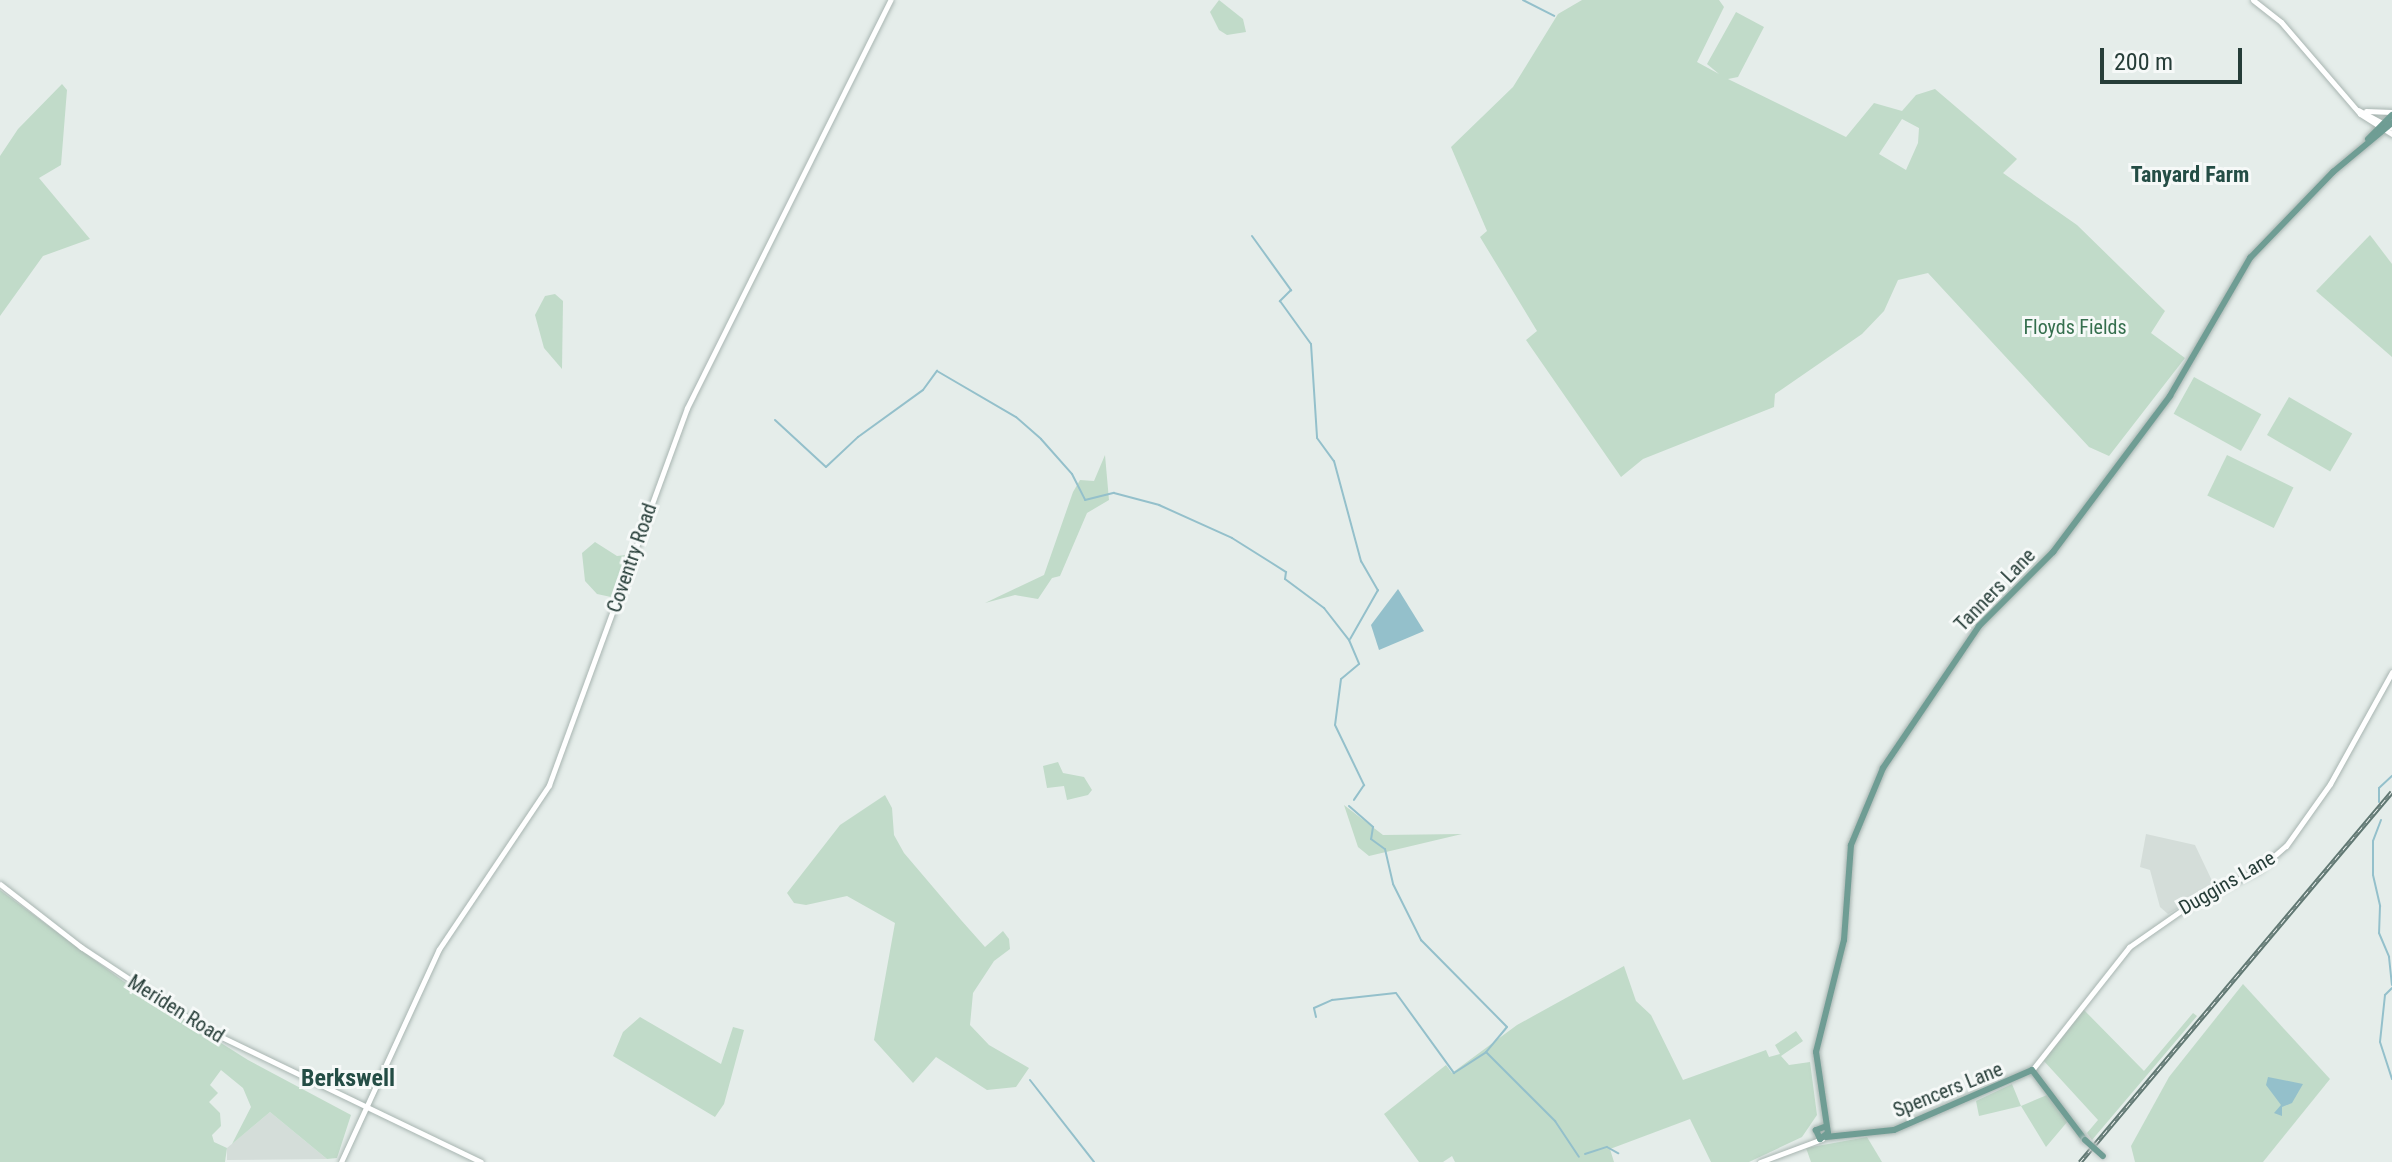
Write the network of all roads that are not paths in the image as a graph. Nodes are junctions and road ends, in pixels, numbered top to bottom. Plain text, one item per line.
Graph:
1 (890, 0) edge
2 (2253, 0) edge
3 (2357, 109) junction
4 (2392, 114) edge
5 (2387, 126) edge
6 (2392, 134) edge
7 (2392, 672) edge
8 (0, 884) edge
9 (2032, 1070) junction
10 (365, 1110) junction
11 (1824, 1127) junction
12 (1816, 1131) junction
13 (1824, 1138) junction
14 (1801, 1146) junction
15 (2105, 1159) edge
16 (341, 1162) edge
17 (481, 1162) edge
18 (1760, 1162) edge

1 - 10 street, Coventry Road
2 - 3 street
3 - 4 street
3 - 5 street
4 - 5 main road, Tanners Lane
5 - 6 street
5 - 11 main road, Tanners Lane
7 - 9 street, Duggins Lane
8 - 10 street, Meriden Road
9 - 13 main road, Spencers Lane
9 - 15 main road, bridge
10 - 16 street, Coventry Road
10 - 17 street
11 - 12 main road
11 - 13 main road, Tanners Lane
12 - 13 main road
12 - 14 street, Spencers Lane
13 - 14 street, Spencers Lane
14 - 18 street, Spencers Lane

